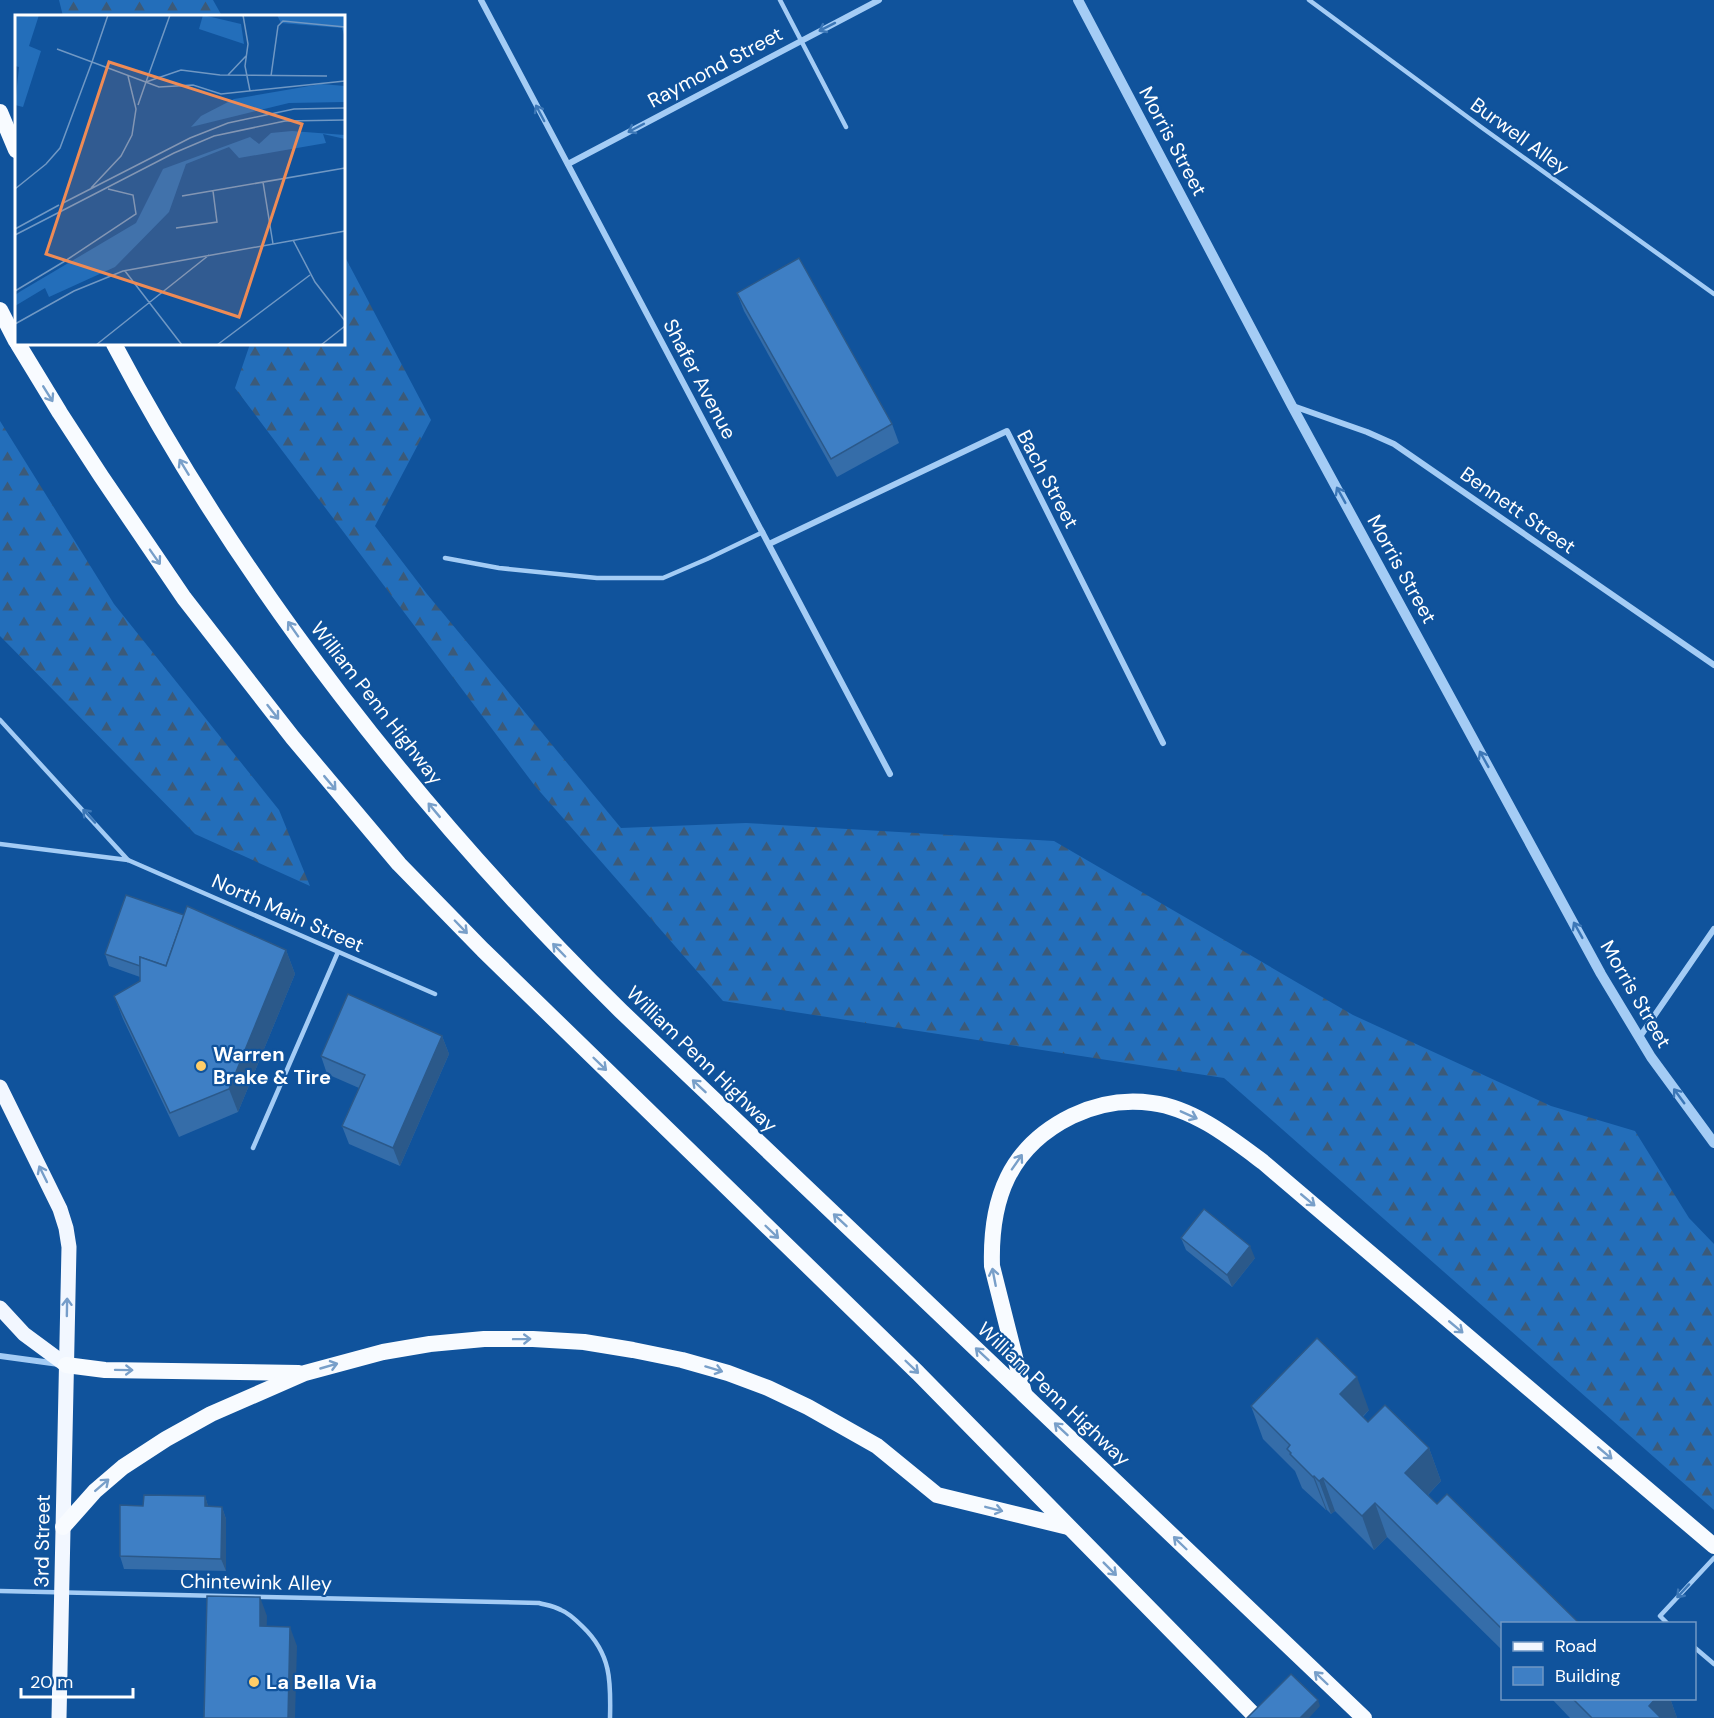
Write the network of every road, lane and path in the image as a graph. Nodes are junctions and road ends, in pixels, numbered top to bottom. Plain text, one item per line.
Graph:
1 (481, 0) edge
2 (780, 0) edge
3 (879, 0) edge
4 (1078, 0) edge
5 (1309, 0) edge
6 (801, 40) junction
7 (0, 112) edge
8 (846, 127) dead end
9 (15, 148) edge
10 (568, 164) junction
11 (1714, 294) edge
12 (0, 310) edge
13 (15, 338) edge
14 (19, 345) edge
15 (115, 345) edge
16 (1292, 406) junction
17 (763, 532) junction
18 (770, 544) junction
19 (445, 558) dead end
20 (1714, 665) edge
21 (0, 720) edge
22 (1163, 743) dead end
23 (890, 774) dead end
24 (0, 844) edge
25 (128, 860) junction
26 (1714, 930) edge
27 (338, 952) junction
28 (435, 994) dead end
29 (1639, 1038) junction
30 (0, 1087) edge
31 (1714, 1143) edge
32 (253, 1148) dead end
33 (0, 1308) edge
34 (0, 1356) edge
35 (66, 1365) junction
36 (305, 1373) junction
37 (1024, 1394) junction
38 (63, 1527) junction
39 (1069, 1527) junction
40 (1714, 1546) edge
41 (1714, 1558) edge
42 (0, 1592) edge
43 (62, 1593) junction
44 (1667, 1622) edge
45 (1696, 1648) edge
46 (1714, 1664) edge
47 (1256, 1717) edge
48 (59, 1718) edge
49 (610, 1718) edge
50 (1364, 1718) edge

10 -> 1 street, Shafer Avenue
2 - 6 lane
3 -> 6 street, Raymond Street
4 - 16 street, Morris Street
5 - 11 lane, Burwell Alley
6 - 8 lane
6 -> 10 street, Raymond Street
7 - 9 highway
10 - 17 street, Shafer Avenue
12 - 13 highway
14 -> 39 highway
37 -> 15 highway, William Penn Highway
16 - 20 street, Bennett Street
29 -> 16 street, Morris Street
17 - 18 street, Shafer Avenue
17 - 19 lane
18 - 22 street, Bach Street
18 - 23 street, Shafer Avenue
25 -> 21 lane
24 - 25 lane
25 - 27 lane, North Main Street
26 - 29 street
27 - 28 lane, North Main Street
27 - 32 lane
31 -> 29 street, Morris Street
35 -> 30 main road, 3rd Street
33 - 35 main road
34 - 35 street
35 -> 36 highway
35 - 38 main road, 3rd Street
38 -> 36 highway
36 -> 39 highway
37 -> 40 highway
50 -> 37 highway, William Penn Highway
38 - 43 main road, 3rd Street
39 -> 47 highway
41 -> 44 lane
42 - 43 lane, Chintewink Alley
43 - 48 main road, 3rd Street
43 - 49 lane, Chintewink Alley
45 - 46 lane

